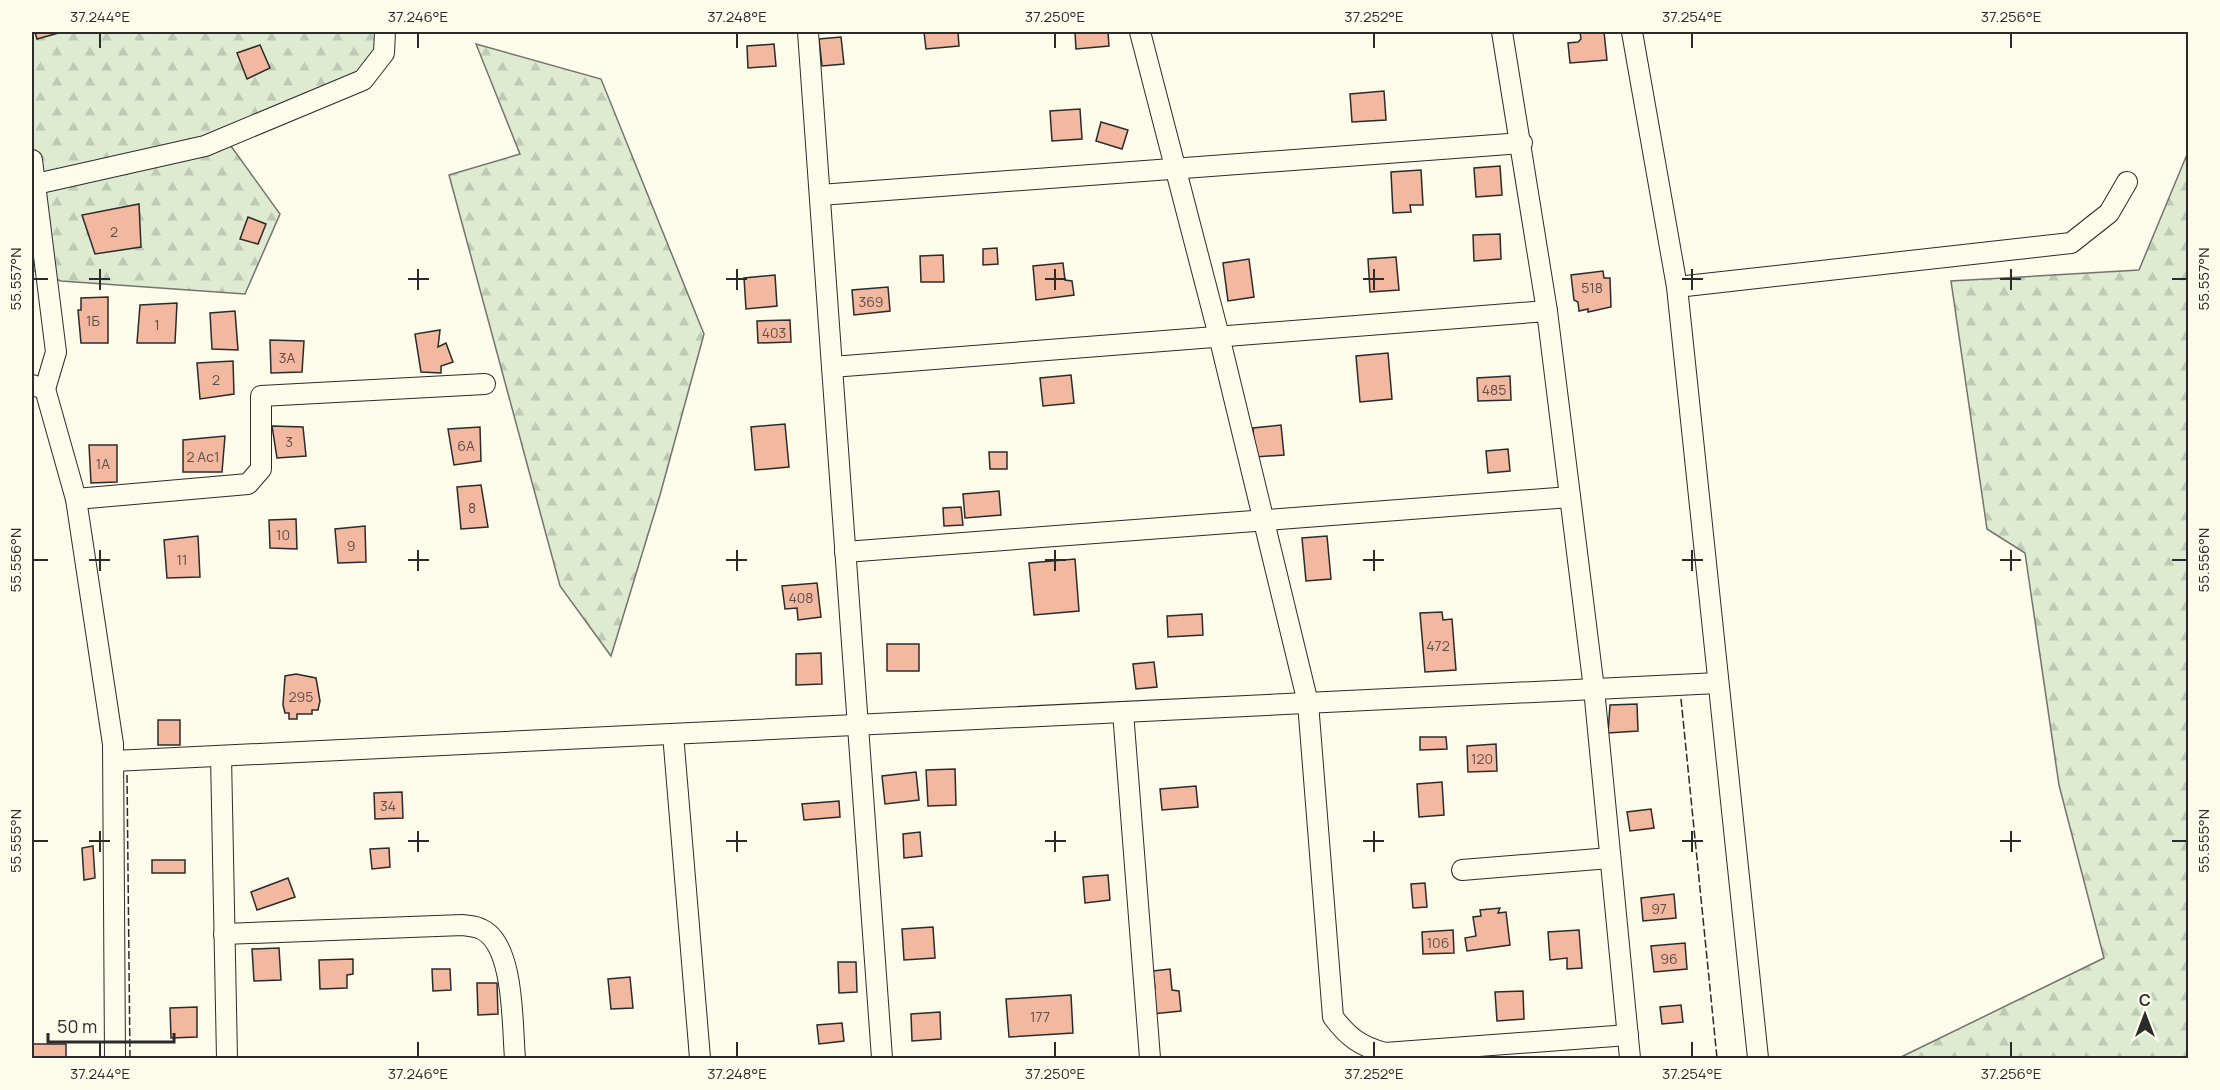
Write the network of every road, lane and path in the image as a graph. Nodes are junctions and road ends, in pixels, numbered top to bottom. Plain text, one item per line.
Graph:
1 (385, 32) edge
2 (808, 32) edge
3 (1140, 32) edge
4 (1502, 32) edge
5 (1632, 32) edge
6 (1522, 143) junction
7 (32, 160) edge
8 (1175, 167) junction
9 (2127, 182) dead end
10 (36, 184) junction
11 (820, 195) junction
12 (1677, 287) junction
13 (1547, 310) junction
14 (1219, 336) junction
15 (832, 367) junction
16 (485, 384) dead end
17 (38, 387) edge
18 (1570, 497) junction
19 (76, 499) junction
20 (1264, 521) junction
21 (845, 552) junction
22 (1718, 683) junction
23 (1594, 689) junction
24 (1308, 703) junction
25 (1123, 712) junction
26 (856, 725) junction
27 (673, 734) junction
28 (221, 756) junction
29 (114, 761) junction
30 (1610, 858) junction
31 (1462, 870) dead end
32 (224, 934) junction
33 (1628, 1035) junction
34 (115, 1059) edge
35 (227, 1059) edge
36 (515, 1059) edge
37 (700, 1059) edge
38 (882, 1059) edge
39 (1150, 1059) edge
40 (1630, 1059) edge
41 (1758, 1059) edge

1 - 10 street
2 - 11 street
3 - 8 street
4 - 6 street
5 - 12 street
6 - 8 street
6 - 13 street
7 - 10 street
8 - 11 street
8 - 14 street
9 - 12 street
10 - 17 street
11 - 15 street
12 - 22 street
13 - 14 street
13 - 18 street
14 - 15 street
14 - 20 street
15 - 21 street
16 - 19 street
17 - 19 street
18 - 20 street
18 - 23 street
19 - 29 street
20 - 21 street
20 - 24 street
21 - 26 street
22 - 23 street
22 - 41 street
23 - 24 street
23 - 30 street
24 - 25 street
24 - 33 street
25 - 26 street
25 - 39 street
26 - 27 street
26 - 38 street
27 - 28 street
27 - 37 street
28 - 29 street
28 - 32 street
29 - 34 street
30 - 31 street
30 - 33 street
32 - 35 street
32 - 36 street
33 - 40 street

